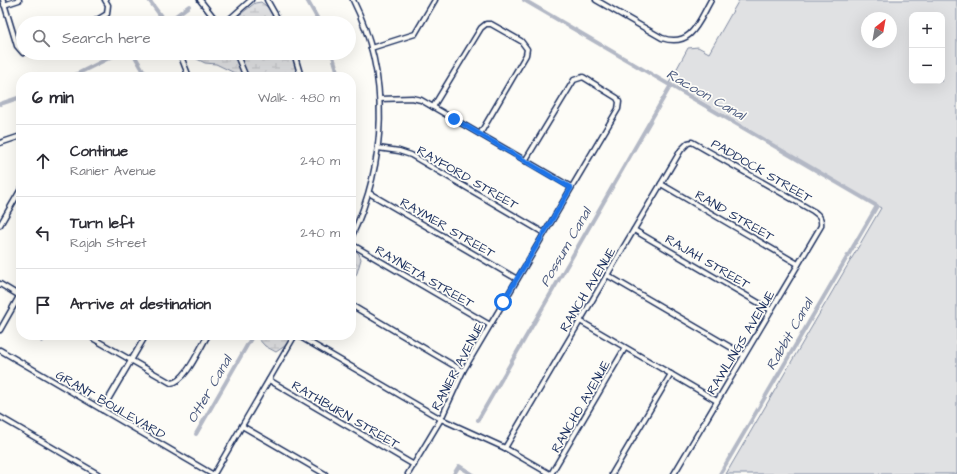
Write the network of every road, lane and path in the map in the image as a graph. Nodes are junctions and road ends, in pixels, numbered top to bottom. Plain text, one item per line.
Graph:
1 (3, 0) edge
2 (19, 0) edge
3 (105, 0) edge
4 (200, 0) edge
5 (251, 0) edge
6 (267, 0) edge
7 (353, 0) edge
8 (435, 0) edge
9 (596, 0) edge
10 (711, 0) edge
11 (4, 5) junction
12 (104, 16) edge
13 (213, 16) edge
14 (233, 16) edge
15 (276, 16) edge
16 (16, 43) edge
17 (371, 48) junction
18 (182, 60) edge
19 (239, 60) edge
20 (296, 60) edge
21 (187, 72) edge
22 (244, 72) edge
23 (300, 72) edge
24 (380, 99) junction
25 (434, 107) junction
26 (480, 134) junction
27 (16, 138) edge
28 (0, 143) edge
29 (688, 143) joint
30 (378, 148) junction
31 (525, 161) junction
32 (661, 184) junction
33 (571, 188) junction
34 (369, 192) junction
35 (16, 198) edge
36 (822, 221) joint
37 (0, 225) edge
38 (356, 225) edge
39 (634, 230) junction
40 (544, 233) junction
41 (356, 247) edge
42 (798, 264) junction
43 (607, 275) junction
44 (517, 278) junction
45 (0, 284) edge
46 (16, 292) edge
47 (16, 301) edge
48 (356, 308) edge
49 (771, 310) junction
50 (580, 321) junction
51 (490, 325) junction
52 (0, 330) edge
53 (96, 340) edge
54 (143, 340) edge
55 (205, 340) edge
56 (293, 340) edge
57 (305, 340) edge
58 (625, 348) junction
59 (0, 350) edge
60 (744, 355) junction
61 (131, 361) junction
62 (463, 371) junction
63 (671, 374) junction
64 (269, 380) junction
65 (717, 401) junction
66 (102, 410) junction
67 (0, 417) edge
68 (441, 419) junction
69 (242, 426) junction
70 (505, 448) junction
71 (414, 465) junction
72 (98, 474) edge
73 (213, 474) edge
74 (325, 474) edge
75 (408, 474) edge
76 (551, 474) edge
77 (612, 474) edge
78 (674, 474) edge

1 - 11 street
2 - 11 street
3 - 12 street
4 - 13 street
5 - 14 street
6 - 15 street
7 - 17 street
8 - 17 street
9 - 10 street
11 - 16 street
17 - 24 street
18 - 21 street
19 - 22 street
20 - 23 street
24 - 25 street
24 - 30 street
25 - 26 street
25 - 26 street
26 - 31 street
27 - 28 street
29 - 32 street, RANCH AVENUE
29 - 36 street, PADDOCK STREET
30 - 34 street
30 - 40 street, RAYFORD STREET
31 - 33 street
31 - 33 street, RANIER AVENUE
32 - 39 street, RANCH AVENUE
32 - 42 street, RAND STREET
33 - 40 street, RANIER AVENUE
34 - 38 street
34 - 44 street, RAYMER STREET
35 - 37 street
36 - 42 street, RAWLINGS AVENUE
39 - 43 street, RANCH AVENUE
39 - 49 street, RAJAH STREET
40 - 44 street, RANIER AVENUE
41 - 51 street, RAYNETA STREET
42 - 49 street, RAWLINGS AVENUE
43 - 50 street, RANCH AVENUE
43 - 60 street
44 - 51 street, RANIER AVENUE
45 - 46 street
47 - 52 street
48 - 62 street
49 - 60 street, RAWLINGS AVENUE
50 - 58 street
50 - 70 street, RANCH AVENUE
51 - 62 street, RANIER AVENUE
53 - 61 street
54 - 61 street
55 - 61 street
56 - 64 street
57 - 68 street
58 - 63 street
58 - 76 street, RANCHO AVENUE
59 - 66 street, GRANT BOULEVARD
60 - 65 street, RAWLINGS AVENUE
61 - 66 street
62 - 68 street, RANIER AVENUE
63 - 65 street
63 - 77 street
64 - 69 street
64 - 71 street, RATHBURN STREET
65 - 78 street, RAWLINGS AVENUE
66 - 73 street, GRANT BOULEVARD
67 - 72 street
68 - 70 street
68 - 71 street, RANIER AVENUE
69 - 73 street
69 - 74 street
70 - 76 street
71 - 75 street, RANIER AVENUE

